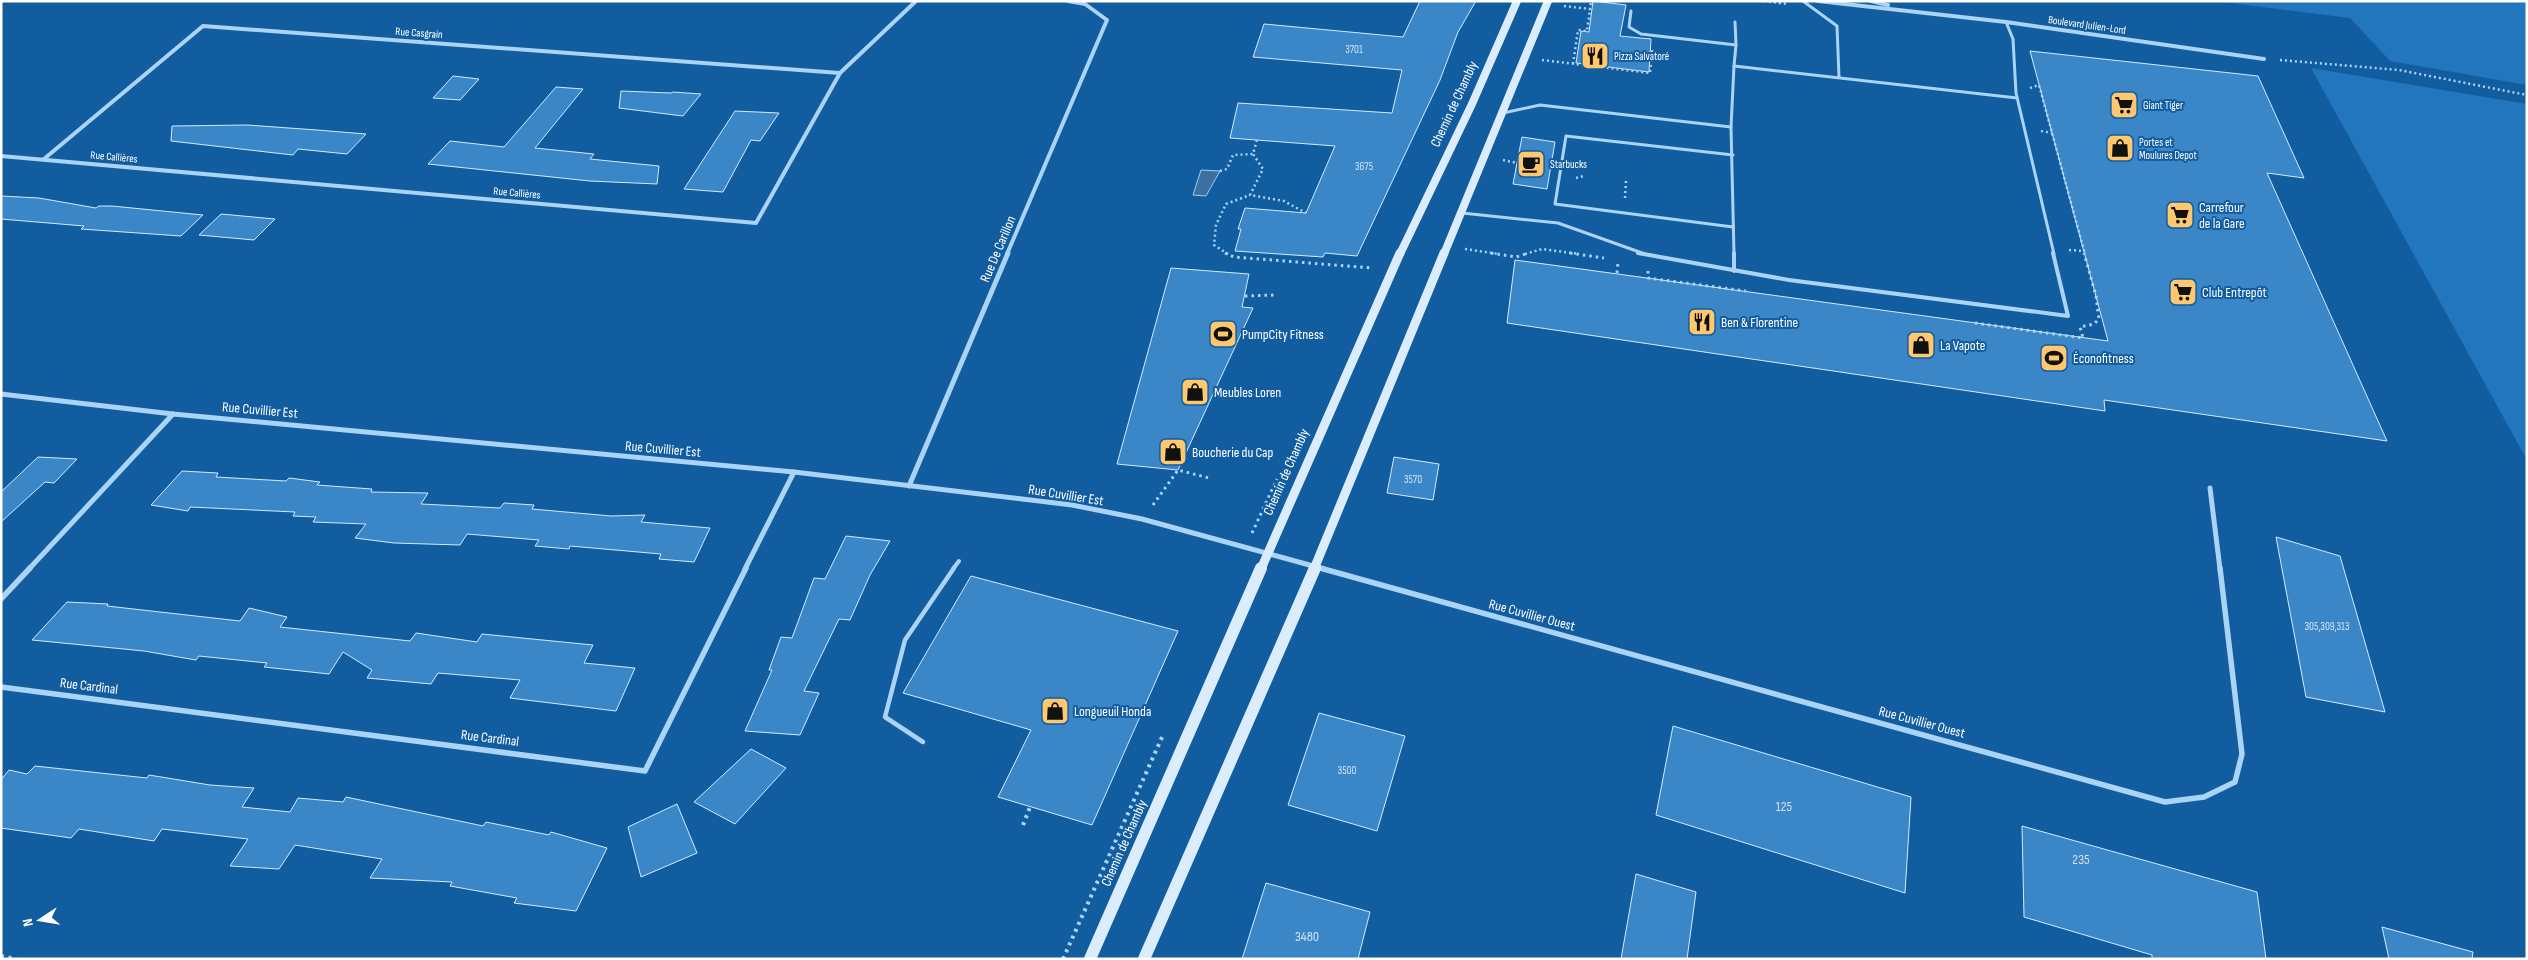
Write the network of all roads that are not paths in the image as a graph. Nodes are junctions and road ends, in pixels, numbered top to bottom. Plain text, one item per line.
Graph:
1 (916, 1) edge
2 (1068, 1) edge
3 (1517, 1) edge
4 (1548, 1) edge
5 (1803, 1) edge
6 (1818, 1) edge
7 (1871, 1) edge
8 (1908, 10) junction
9 (1631, 11) dead end
10 (1735, 22) dead end
11 (2006, 22) junction
12 (1736, 45) junction
13 (2264, 59) road end
14 (1734, 66) junction
15 (840, 73) junction
16 (1839, 78) junction
17 (2017, 98) junction
18 (1503, 114) junction
19 (1731, 127) junction
20 (1732, 155) junction
21 (1, 156) edge
22 (44, 159) junction
23 (1462, 212) junction
24 (1733, 227) junction
25 (1734, 271) junction
26 (1, 394) edge
27 (173, 414) junction
28 (794, 472) junction
29 (909, 486) junction
30 (2210, 488) dead end
31 (1266, 554) junction
32 (959, 561) dead end
33 (1315, 568) junction
34 (1, 599) edge
35 (1, 687) edge
36 (923, 742) dead end
37 (1090, 959) edge
38 (1144, 959) edge

1 - 15 street, Rue Callières
2 - 29 street, Rue De Carillon
3 - 31 main road, Chemin de Chambly
4 - 18 main road
5 - 16 lane
6 - 8 street, Boulevard Julien-Lord
7 - 8 street, Boulevard Julien-Lord
8 - 11 street, Boulevard Julien-Lord
9 - 12 lane
10 - 12 lane
11 - 13 street, Boulevard Julien-Lord
11 - 17 lane
12 - 14 lane
14 - 16 lane
14 - 19 lane
15 - 22 street, Rue Casgrain
15 - 22 street, Rue Callières
16 - 17 lane
17 - 25 lane
18 - 19 lane
18 - 23 main road
19 - 20 lane
20 - 24 lane
20 - 24 lane
21 - 22 street, Rue Callières
23 - 25 lane
23 - 33 main road
24 - 25 lane
26 - 27 street, Rue Cuvillier Est
27 - 28 street, Rue Cuvillier Est
27 - 34 street
28 - 29 street, Rue Cuvillier Est
28 - 35 street, Rue Cardinal
29 - 31 street, Rue Cuvillier Est
30 - 33 street, Rue Cuvillier Ouest
31 - 33 street, Rue Cuvillier Est
31 - 37 main road, Chemin de Chambly
32 - 36 lane
33 - 38 main road

